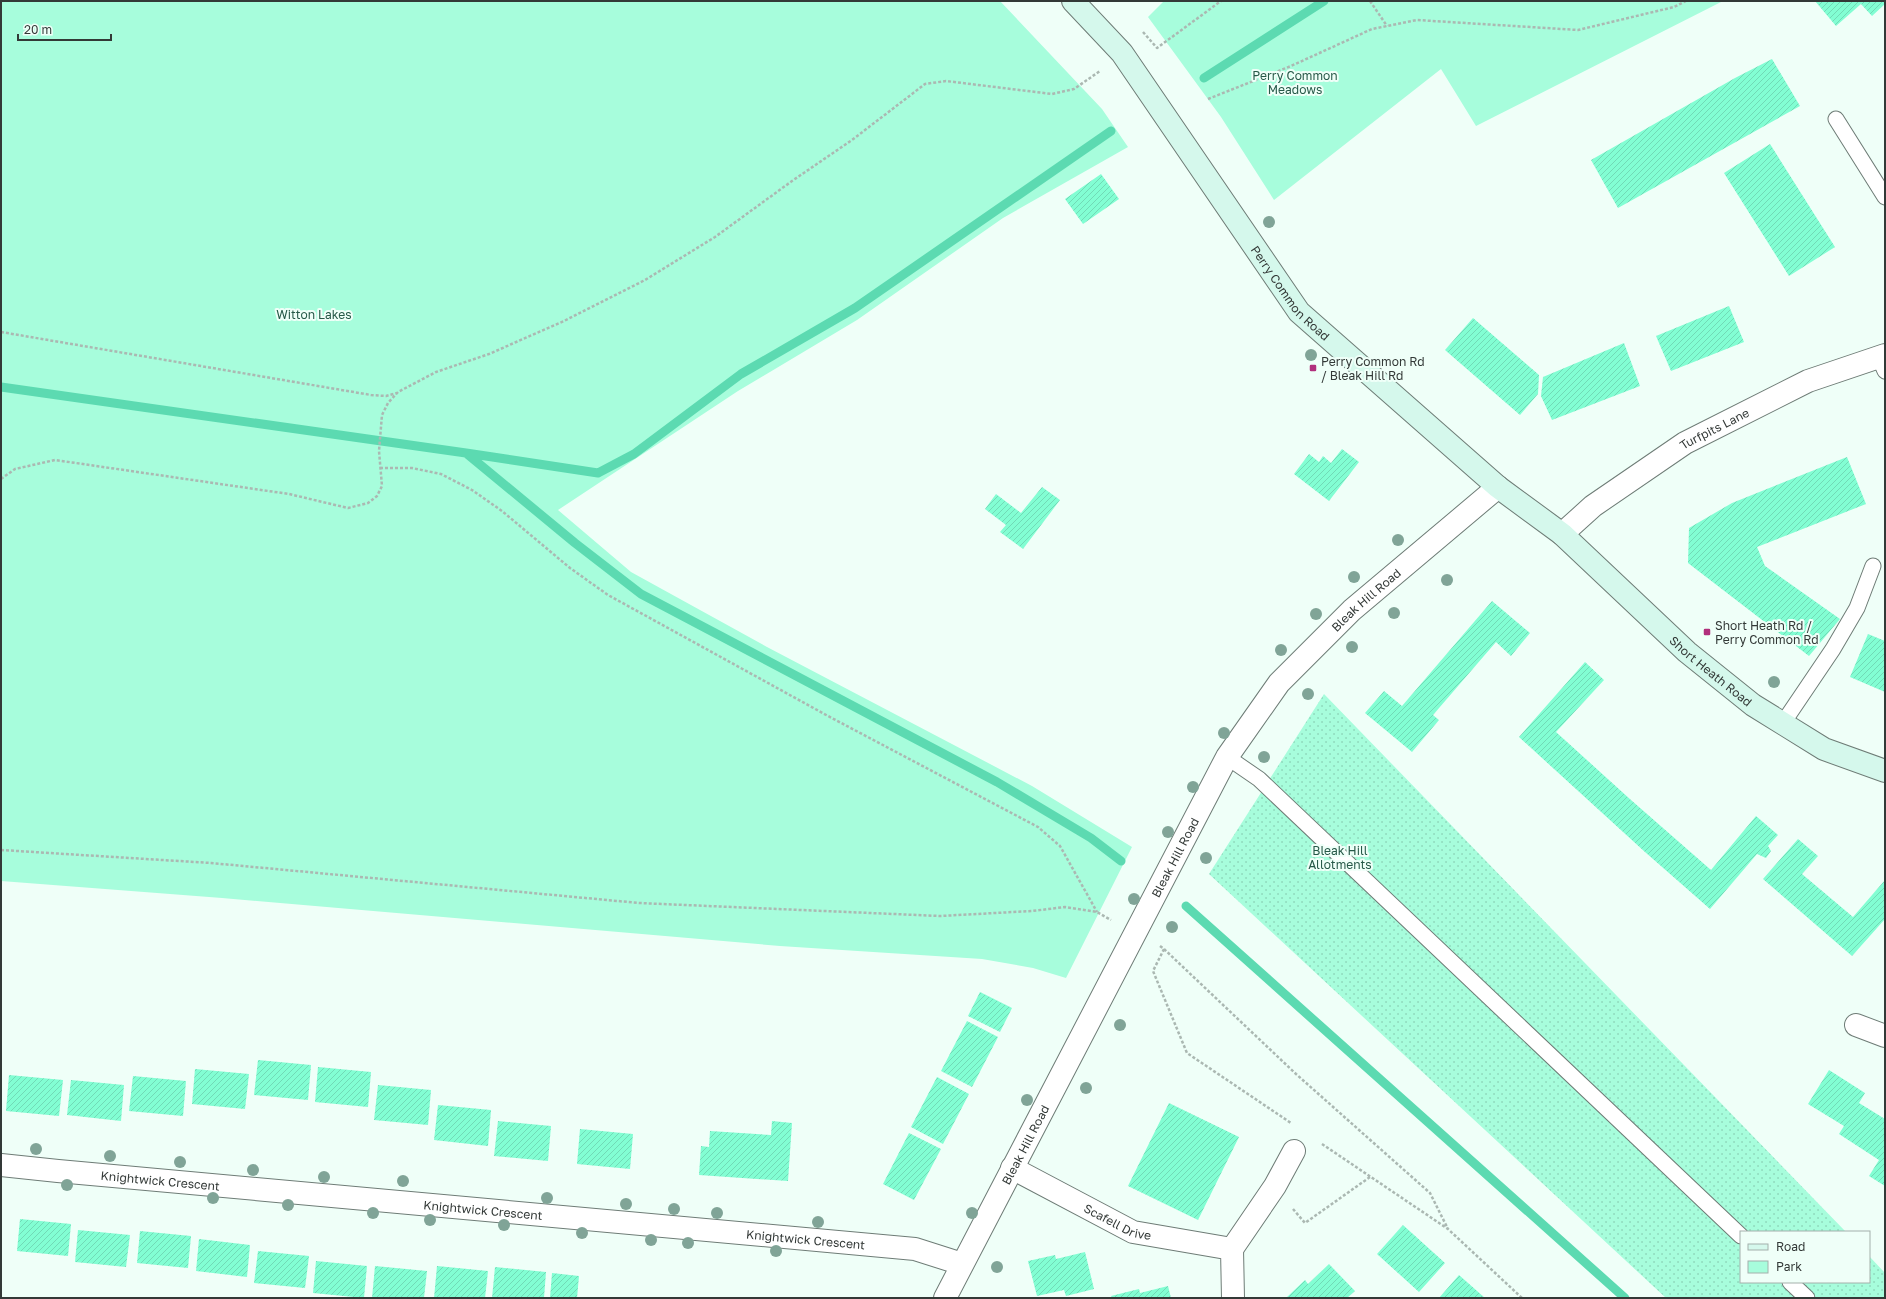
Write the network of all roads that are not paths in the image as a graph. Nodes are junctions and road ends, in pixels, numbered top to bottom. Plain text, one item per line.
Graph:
1 (1073, 1) edge
2 (1836, 119) dead end
3 (1885, 198) edge
4 (1883, 361) edge
5 (1498, 487) junction
6 (1562, 534) junction
7 (1873, 566) dead end
8 (1783, 723) junction
9 (1227, 756) junction
10 (1885, 771) edge
11 (1856, 1025) dead end
12 (1885, 1036) edge
13 (1294, 1151) dead end
14 (1, 1165) edge
15 (1012, 1168) junction
16 (1740, 1235) edge
17 (1232, 1249) junction
18 (962, 1264) junction
19 (1791, 1283) edge
20 (945, 1298) edge
21 (1233, 1298) edge
22 (1807, 1298) edge

1 - 5 street, Perry Common Road
2 - 3 lane
4 - 6 street, Turfpits Lane
5 - 6 street, Perry Common Road
5 - 9 street, Bleak Hill Road
6 - 8 street, Short Heath Road
7 - 8 lane
8 - 10 street, Short Heath Road
9 - 15 street, Bleak Hill Road
9 - 16 lane
11 - 12 street
13 - 17 street
14 - 18 street, Knightwick Crescent
15 - 17 street, Scafell Drive
15 - 18 street, Bleak Hill Road
17 - 21 street
18 - 20 street, Bleak Hill Road
19 - 22 lane

